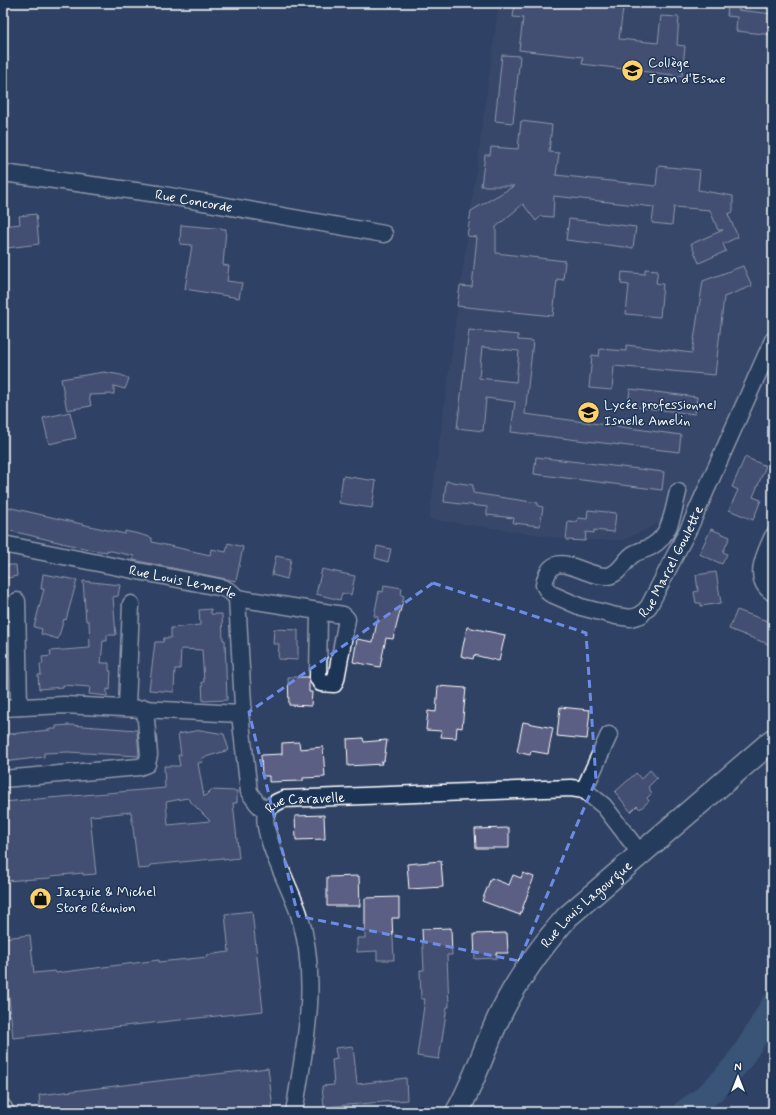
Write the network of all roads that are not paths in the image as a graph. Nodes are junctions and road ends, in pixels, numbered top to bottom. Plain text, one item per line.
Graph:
1 (3, 173) edge
2 (384, 234) dead end
3 (773, 340) edge
4 (678, 492) dead end
5 (773, 536) edge
6 (3, 544) edge
7 (773, 593) edge
8 (237, 598) junction
9 (16, 601) dead end
10 (131, 604) dead end
11 (319, 612) dead end
12 (19, 707) junction
13 (127, 707) junction
14 (3, 708) edge
15 (145, 708) junction
16 (240, 714) junction
17 (609, 735) dead end
18 (773, 740) edge
19 (3, 779) edge
20 (584, 790) junction
21 (266, 812) junction
22 (640, 853) junction
23 (3, 1106) edge
24 (6, 1112) edge
25 (294, 1112) edge
26 (457, 1112) edge

1 - 2 street, Rue Concorde
3 - 4 street, Rue Marcel Goulette
5 - 7 street
6 - 8 street, Rue Louis Lemerle
8 - 11 street
8 - 16 street, Rue Louis Lemerle
9 - 12 street
10 - 13 street
12 - 13 street
12 - 14 street
13 - 15 street
15 - 16 street
15 - 19 street
16 - 21 street, Rue Louis Lemerle
17 - 20 street
18 - 22 main road, Rue Louis Lagourgue
20 - 21 street, Rue Caravelle
20 - 22 street
21 - 25 street, Rue Caravelle
22 - 26 main road, Rue Louis Lagourgue
23 - 24 street

